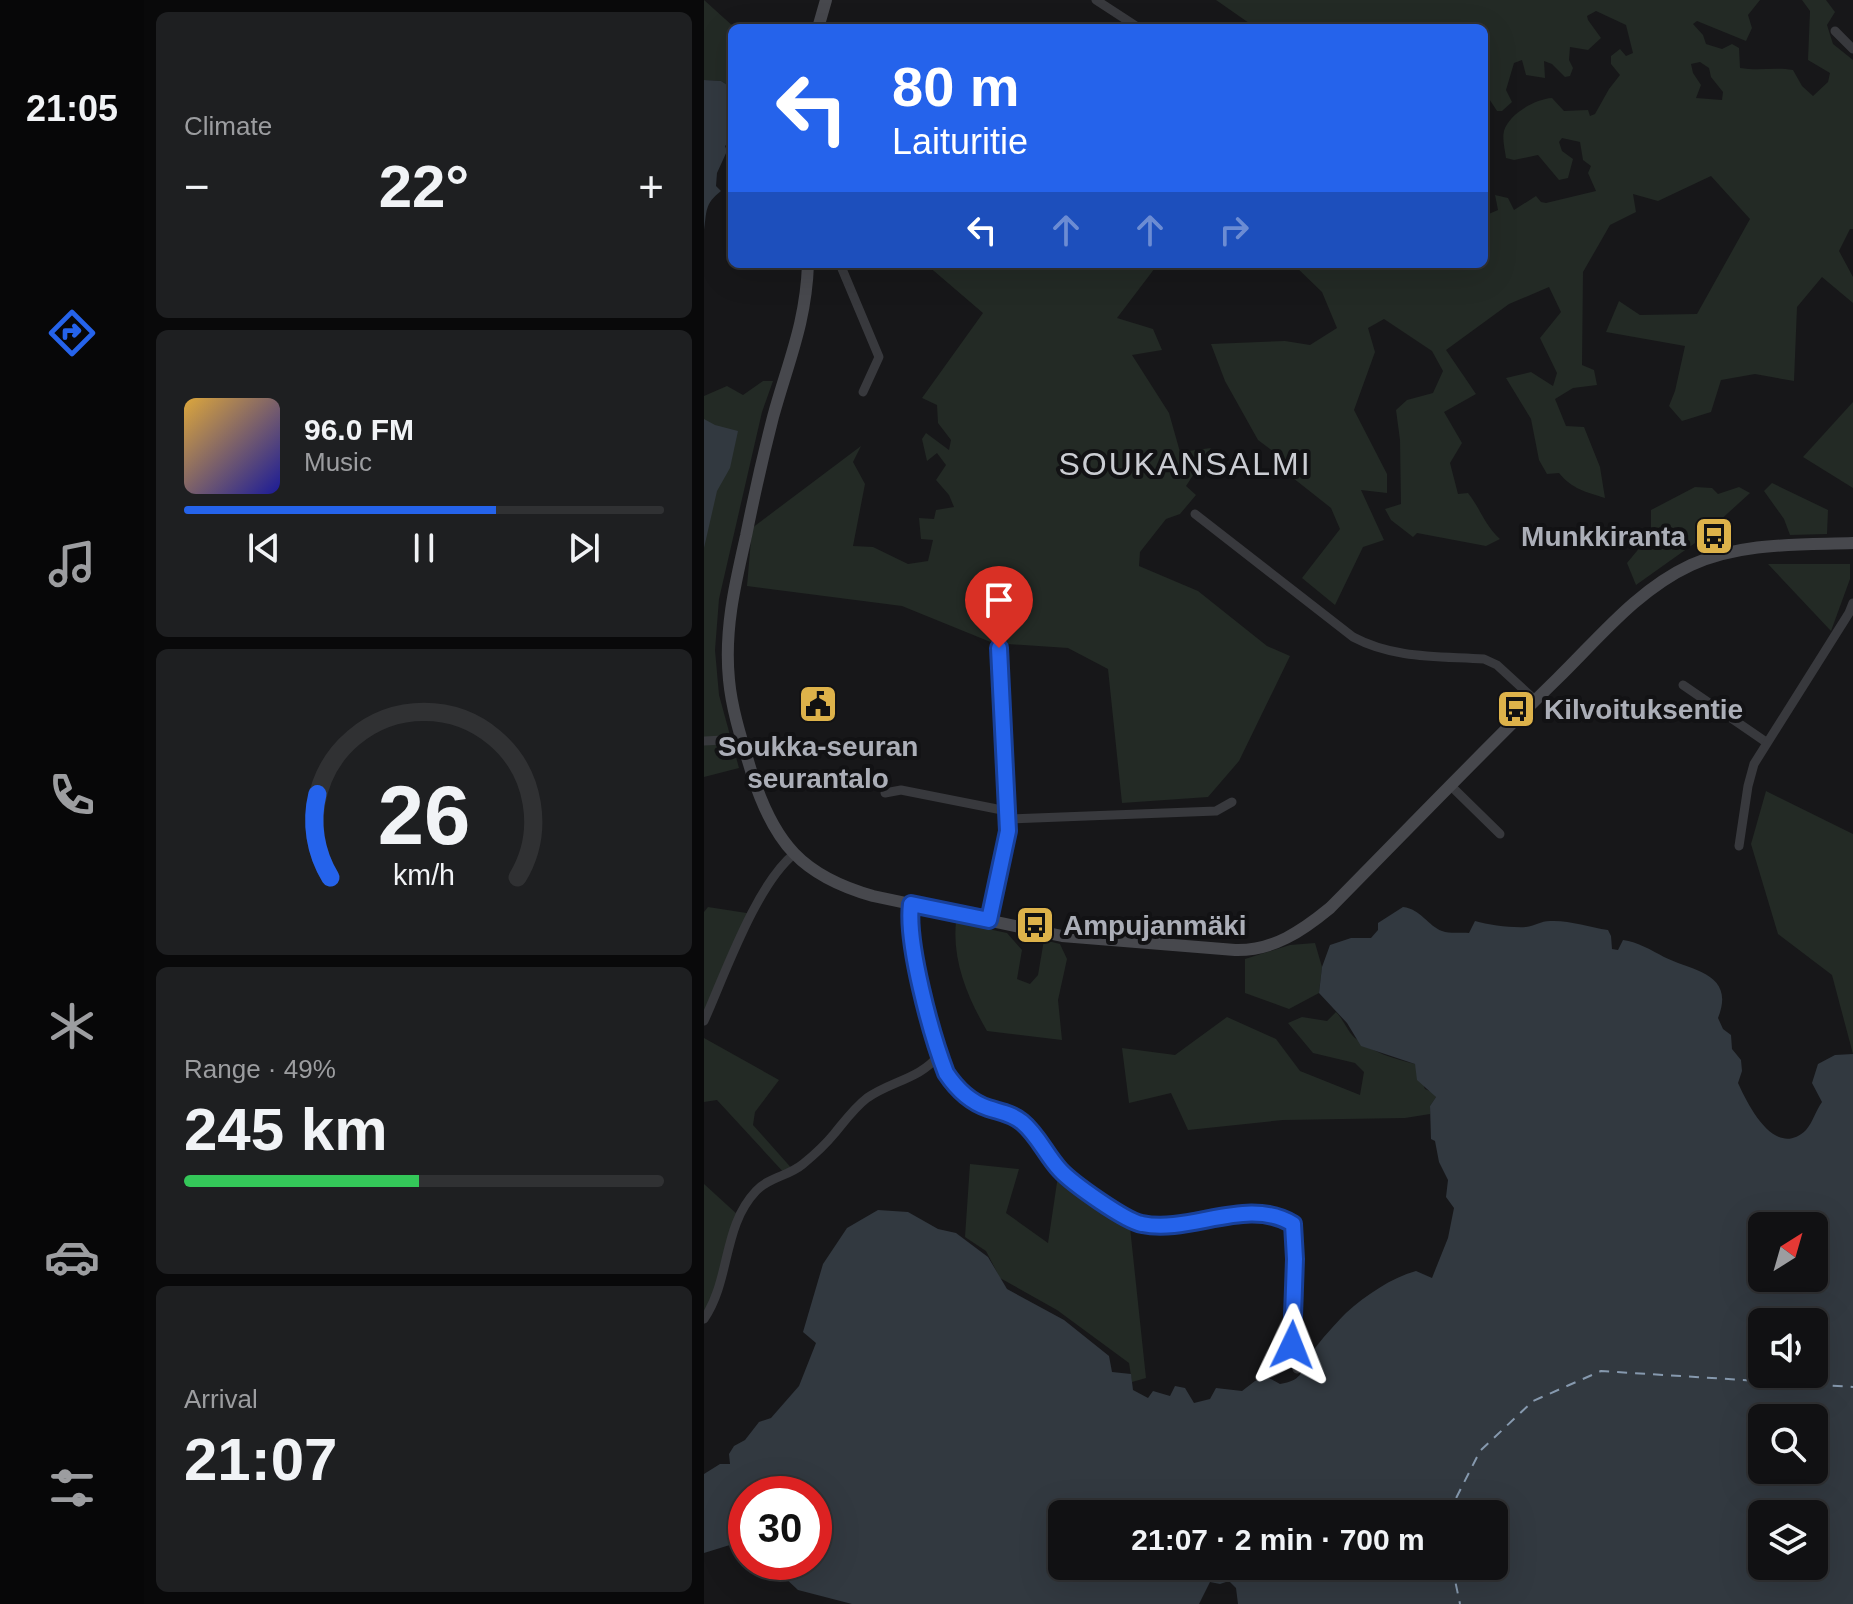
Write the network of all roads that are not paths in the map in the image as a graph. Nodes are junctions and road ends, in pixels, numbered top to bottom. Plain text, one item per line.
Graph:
1 (826, 0) edge
2 (1096, 0) edge
3 (819, 24) edge
4 (1140, 24) edge
5 (1835, 31) dead end
6 (1853, 49) edge
7 (808, 268) edge
8 (842, 268) edge
9 (863, 392) dead end
10 (1195, 514) dead end
11 (1853, 543) edge
12 (1853, 603) edge
13 (999, 648) dead end
14 (1683, 685) dead end
15 (1535, 700) junction
16 (742, 739) junction
17 (704, 741) edge
18 (1766, 742) junction
19 (1451, 786) junction
20 (885, 793) dead end
21 (1232, 802) dead end
22 (1008, 815) junction
23 (1500, 834) dead end
24 (1739, 846) dead end
25 (794, 854) junction
26 (911, 904) junction
27 (989, 920) junction
28 (704, 1021) edge
29 (939, 1055) junction
30 (704, 1319) edge
31 (1297, 1369) dead end

1 - 3 street
2 - 4 street
5 - 6 street
7 - 16 street
8 - 9 street
10 - 15 street
11 - 15 street
12 - 18 street
13 - 22 street
14 - 18 street
15 - 19 street
16 - 17 street
16 - 25 street
18 - 24 street
19 - 23 street
19 - 27 street
20 - 22 street
21 - 22 street
22 - 27 street
25 - 26 street
25 - 28 street
26 - 27 street
26 - 29 street
29 - 30 street
29 - 31 street

